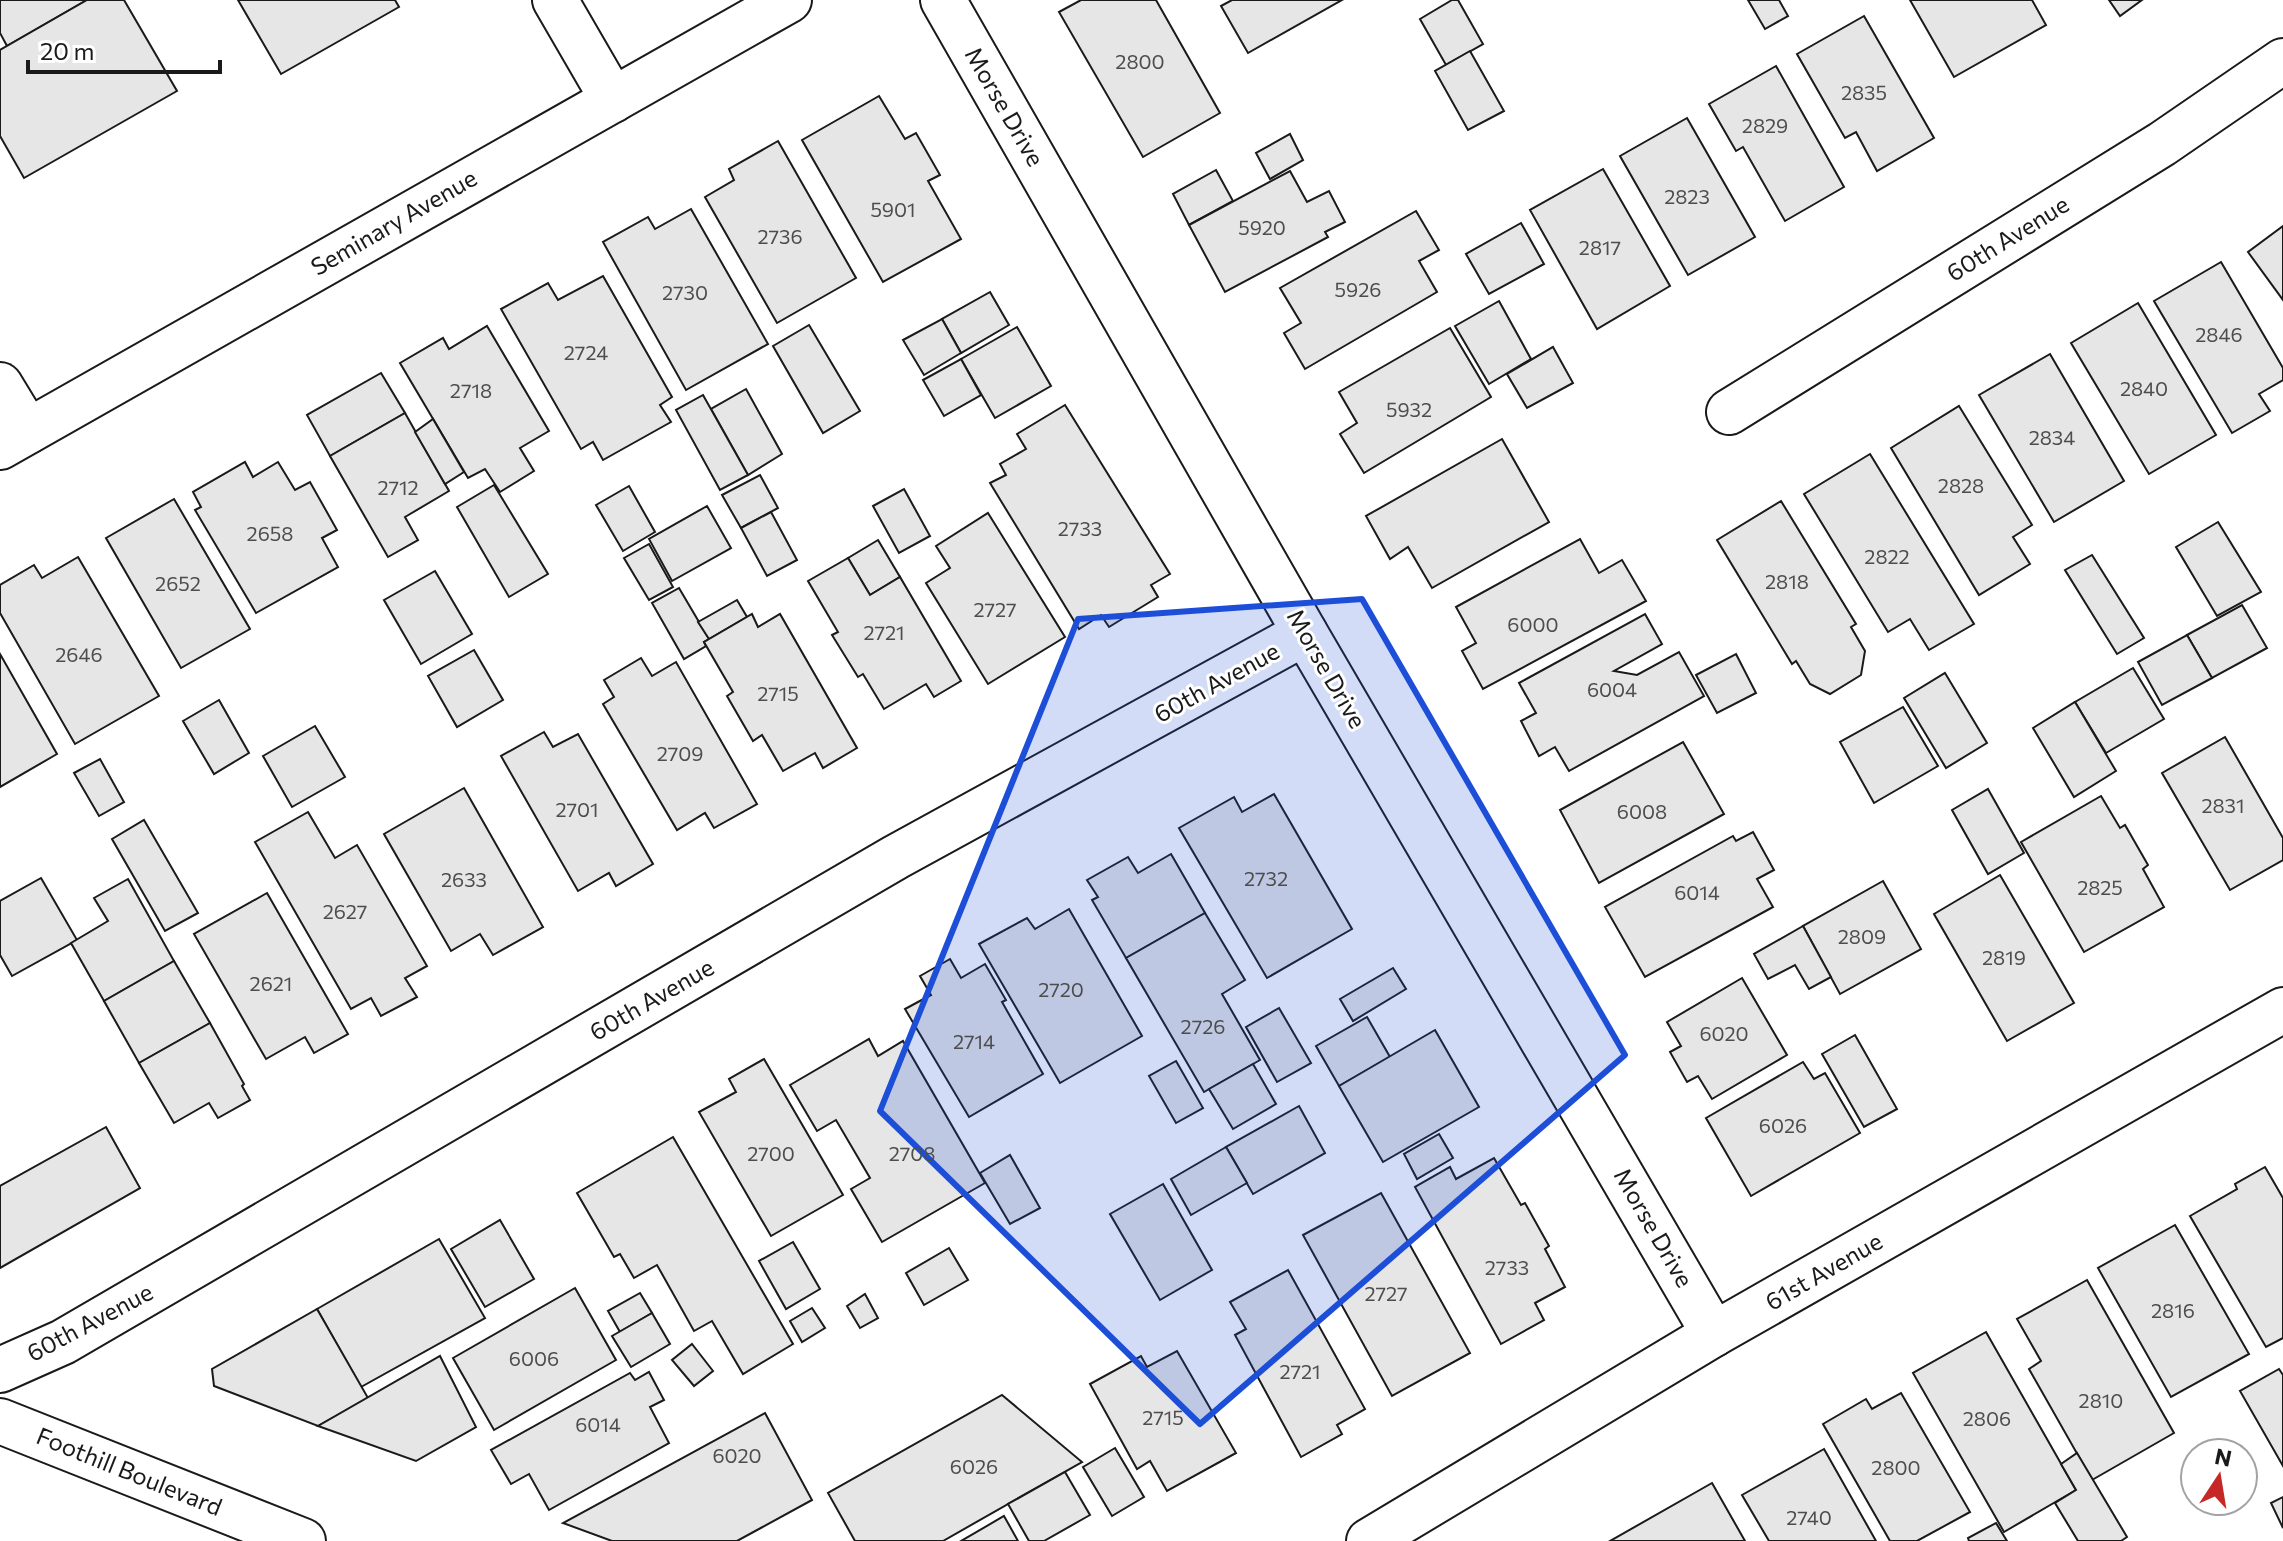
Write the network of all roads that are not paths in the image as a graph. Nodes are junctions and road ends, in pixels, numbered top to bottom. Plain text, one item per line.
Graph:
1 (555, 0) edge
2 (789, 0) edge
3 (943, 0) edge
4 (2283, 61) edge
5 (613, 100) junction
6 (0, 385) edge
7 (1729, 412) dead end
8 (14, 439) edge
9 (1305, 633) junction
10 (2283, 1010) edge
11 (1714, 1334) junction
12 (0, 1370) edge
13 (0, 1421) edge
14 (303, 1541) edge
15 (1369, 1541) edge

1 - 5 street
2 - 5 street, Seminary Avenue
3 - 9 street, Morse Drive
4 - 7 street, 60th Avenue
5 - 8 street, Seminary Avenue
6 - 8 street
9 - 11 street, Morse Drive
9 - 12 street, 60th Avenue
10 - 11 street, 61st Avenue
11 - 15 street, 61st Avenue
13 - 14 street, Foothill Boulevard

